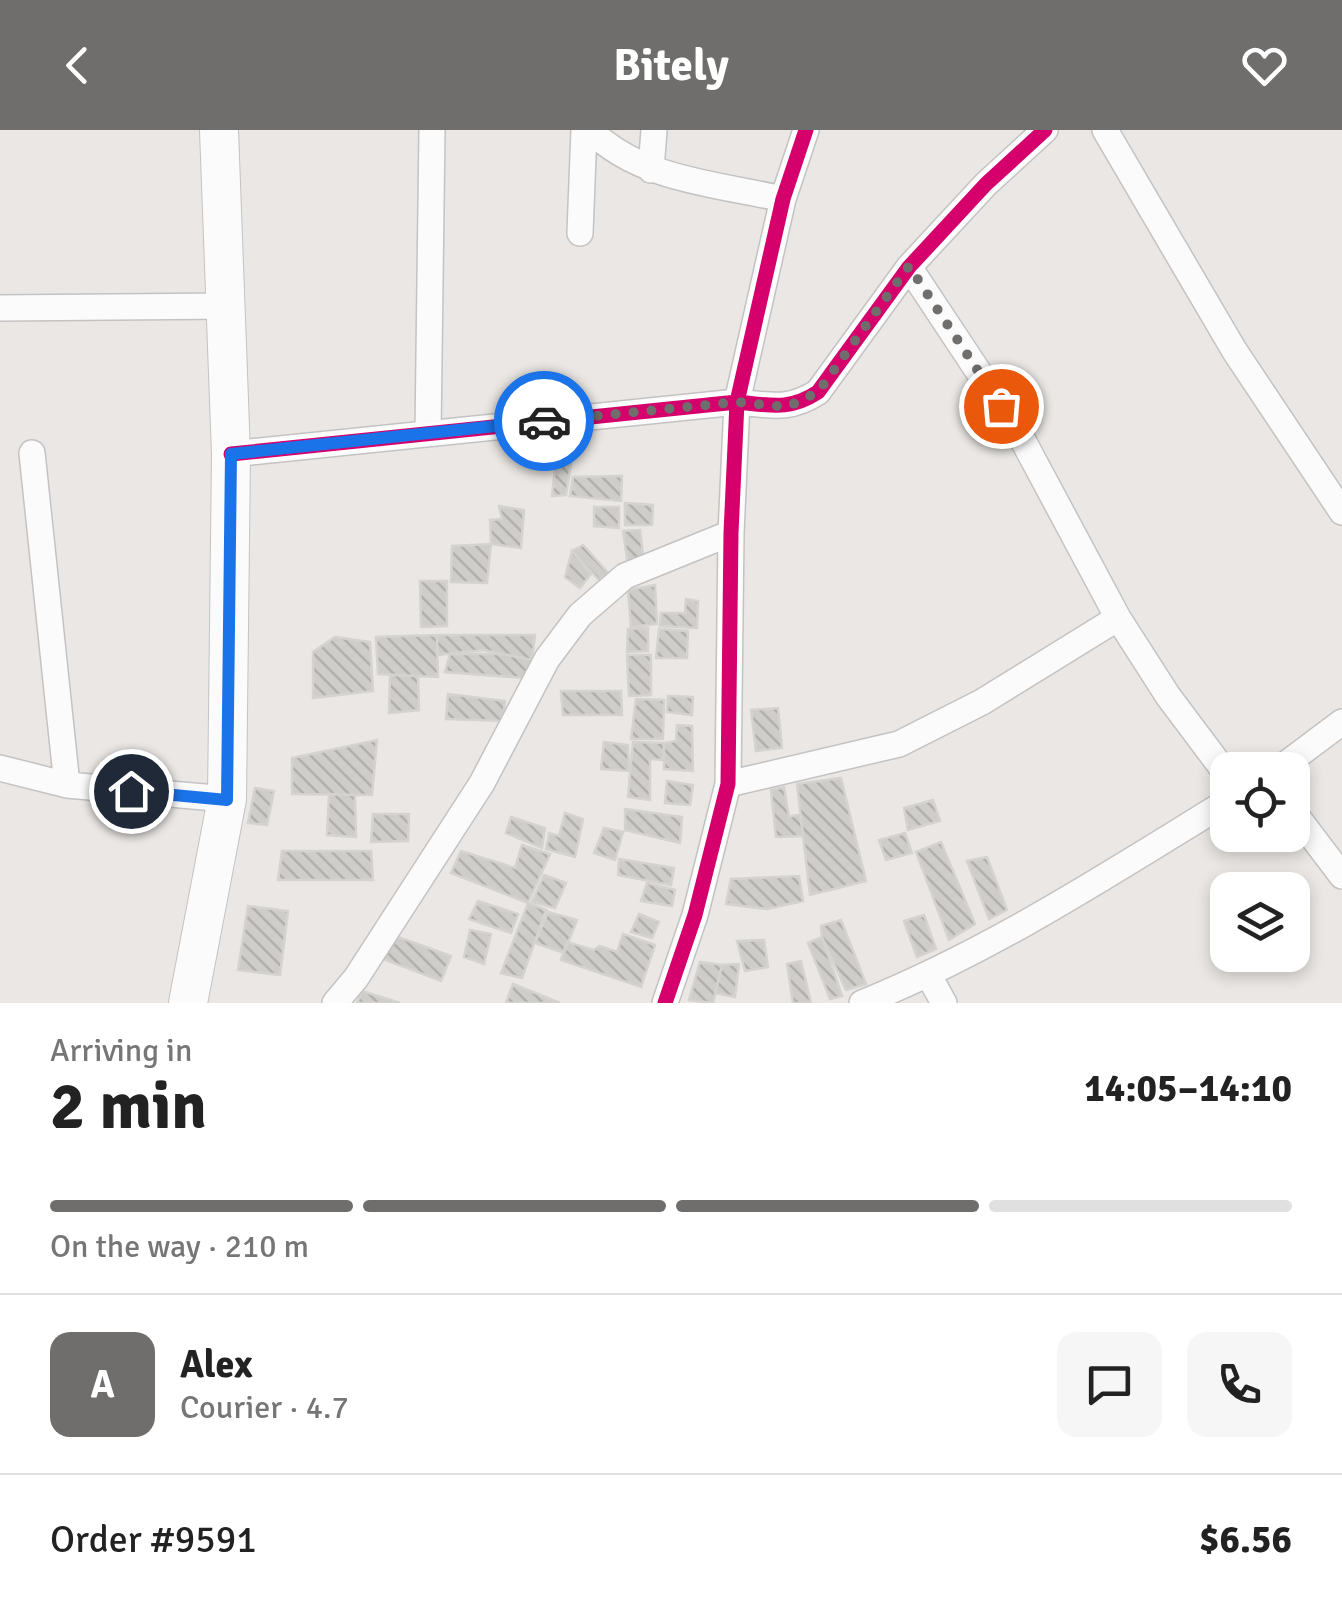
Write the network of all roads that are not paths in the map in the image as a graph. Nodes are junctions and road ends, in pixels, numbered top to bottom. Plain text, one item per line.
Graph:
1 (219, 130) edge
2 (432, 130) edge
3 (587, 130) edge
4 (654, 130) edge
5 (806, 130) edge
6 (1044, 130) edge
7 (1105, 130) edge
8 (651, 170) junction
9 (783, 199) junction
10 (580, 232) dead end
11 (909, 266) junction
12 (228, 306) junction
13 (0, 308) edge
14 (737, 402) junction
15 (428, 432) junction
16 (32, 453) dead end
17 (231, 454) junction
18 (1342, 512) edge
19 (731, 533) junction
20 (1118, 618) junction
21 (1342, 722) edge
22 (1210, 752) edge
23 (1302, 752) edge
24 (0, 768) edge
25 (728, 784) junction
26 (67, 785) junction
27 (227, 800) junction
28 (1210, 812) edge
29 (1310, 834) edge
30 (1342, 876) edge
31 (929, 976) junction
32 (188, 1003) edge
33 (335, 1003) edge
34 (665, 1003) edge
35 (862, 1003) edge
36 (944, 1003) edge

1 - 12 street
2 - 15 street
3 - 8 street
3 - 10 street
4 - 8 street
5 - 9 street
6 - 11 street
7 - 18 street
8 - 9 street
9 - 14 street
11 - 14 street
11 - 20 street
12 - 13 street
12 - 17 street
14 - 15 street
14 - 19 street
15 - 17 street
16 - 26 street
17 - 27 street
19 - 25 street
19 - 33 street
20 - 22 street
20 - 25 street
21 - 23 street
24 - 26 street
25 - 34 street
26 - 27 street
27 - 32 street
28 - 31 street
29 - 30 street
31 - 35 street
31 - 36 street

